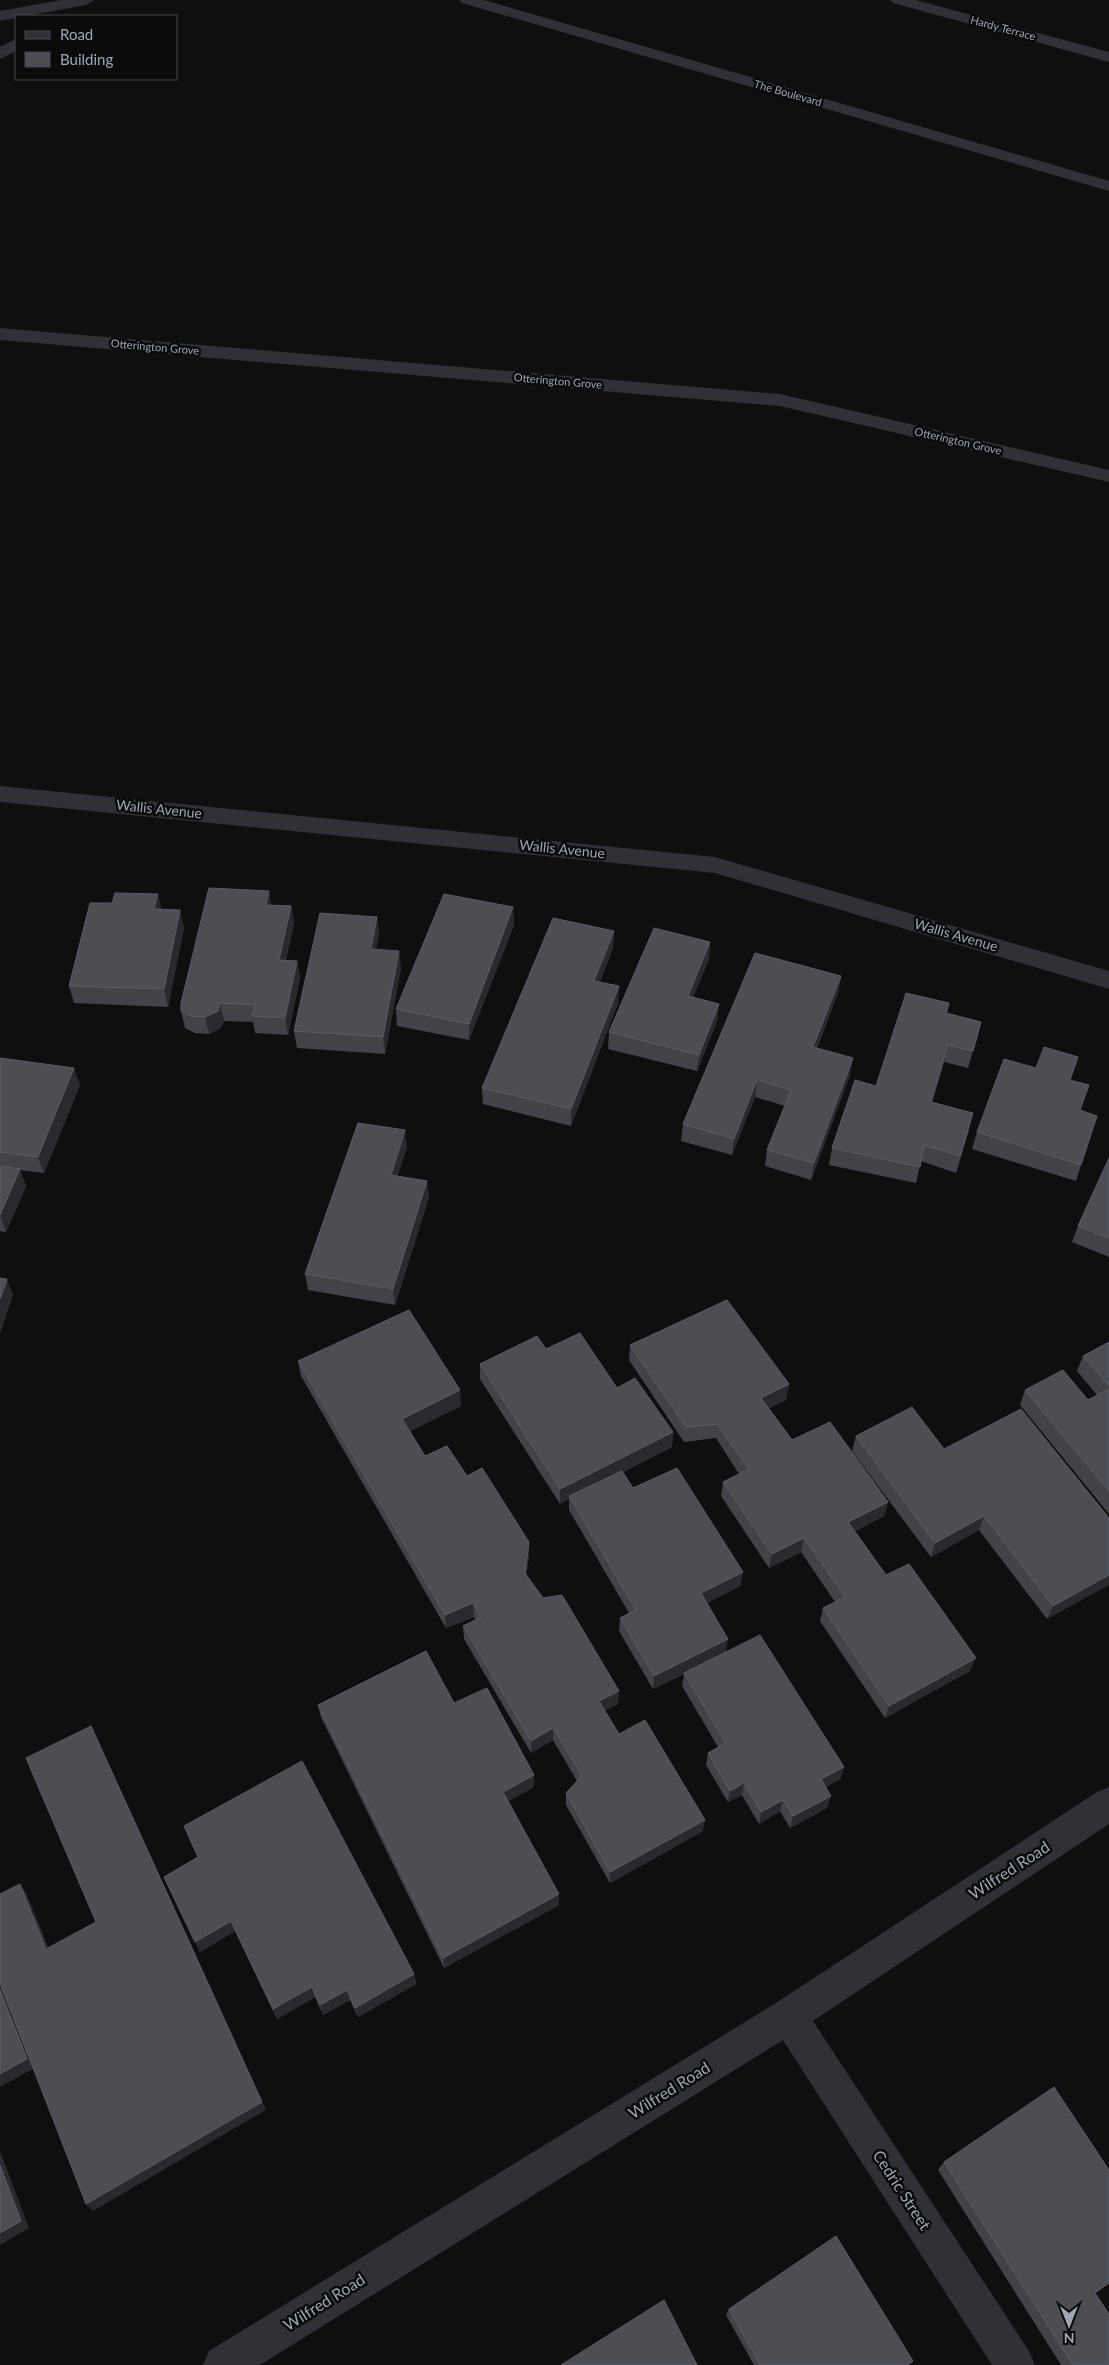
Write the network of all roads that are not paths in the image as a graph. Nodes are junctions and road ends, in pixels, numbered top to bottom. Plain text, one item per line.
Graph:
1 (86, 0) edge
2 (467, 0) edge
3 (898, 0) edge
4 (25, 15) edge
5 (15, 45) edge
6 (0, 54) edge
7 (1109, 57) edge
8 (1109, 186) edge
9 (0, 334) edge
10 (1109, 476) edge
11 (0, 794) edge
12 (1109, 980) edge
13 (1109, 1804) edge
14 (788, 2016) junction
15 (223, 2365) edge
16 (1015, 2365) edge

1 - 4 street
2 - 8 street, The Boulevard
3 - 7 street, Hardy Terrace
5 - 6 street
9 - 10 street, Otterington Grove
11 - 12 street, Wallis Avenue
13 - 14 street, Wilfred Road
14 - 15 street, Wilfred Road
14 - 16 street, Cedric Street

